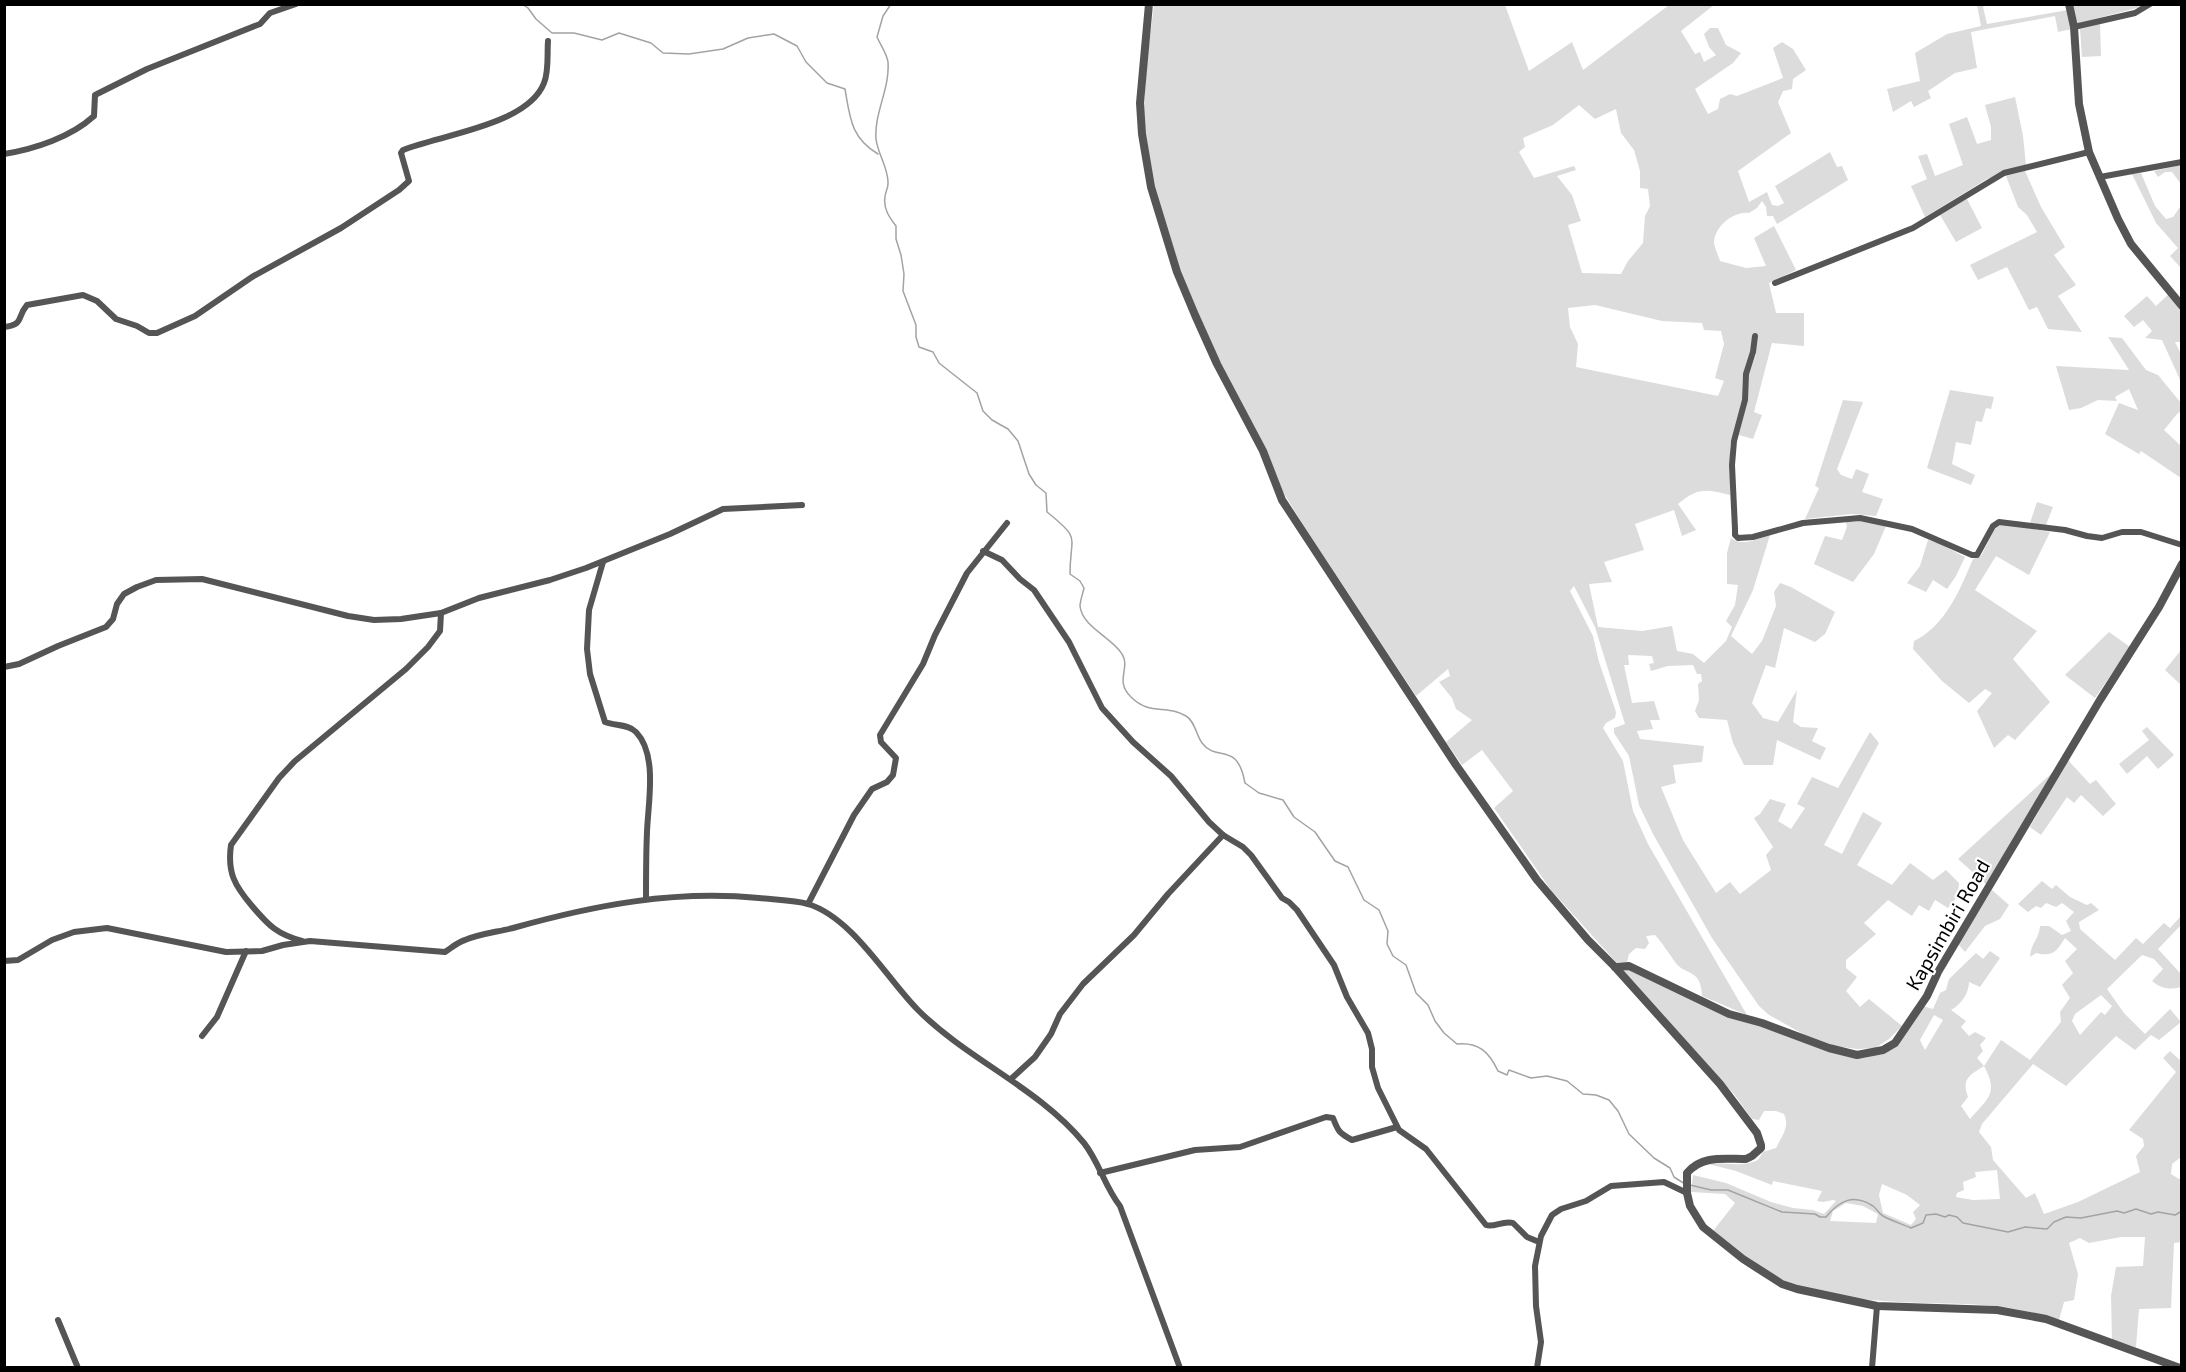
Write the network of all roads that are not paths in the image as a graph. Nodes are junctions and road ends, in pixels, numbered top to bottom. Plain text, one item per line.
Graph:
1 (296, 4) edge
2 (1149, 4) edge
3 (2069, 4) edge
4 (2150, 4) edge
5 (2074, 27) junction
6 (548, 41) dead end
7 (2089, 152) junction
8 (4, 154) edge
9 (2181, 162) edge
10 (2100, 177) junction
11 (1775, 283) dead end
12 (2181, 306) edge
13 (4, 327) edge
14 (1755, 336) dead end
15 (802, 505) dead end
16 (1007, 523) dead end
17 (2181, 545) edge
18 (984, 552) junction
19 (603, 562) junction
20 (2181, 564) edge
21 (441, 613) junction
22 (4, 667) edge
23 (1223, 836) junction
24 (646, 898) junction
25 (808, 904) junction
26 (303, 941) junction
27 (246, 951) junction
28 (4, 961) edge
29 (1615, 967) junction
30 (202, 1036) dead end
31 (1011, 1079) junction
32 (1397, 1127) junction
33 (1100, 1173) junction
34 (1686, 1187) junction
35 (1539, 1242) junction
36 (1877, 1306) junction
37 (58, 1320) dead end
38 (78, 1368) edge
39 (1180, 1368) edge
40 (1536, 1368) edge
41 (1872, 1368) edge
42 (2180, 1368) edge

1 - 8 street
2 - 29 street
3 - 5 street
4 - 5 street
5 - 7 street
6 - 13 street
7 - 10 street
7 - 11 street
9 - 10 street
10 - 12 street
14 - 17 street
15 - 19 street
16 - 18 street
18 - 23 street
18 - 25 street
19 - 21 street
19 - 24 street
20 - 29 street, Kapsimbiri Road
21 - 22 street
21 - 26 street
23 - 31 street
23 - 32 street
24 - 25 street
24 - 26 street
25 - 31 street
26 - 27 street
27 - 28 street
27 - 30 street
29 - 34 street
31 - 33 street
32 - 33 street
32 - 35 street
33 - 39 street
34 - 35 street
34 - 36 street
35 - 40 street
36 - 41 street
36 - 42 street
37 - 38 street

